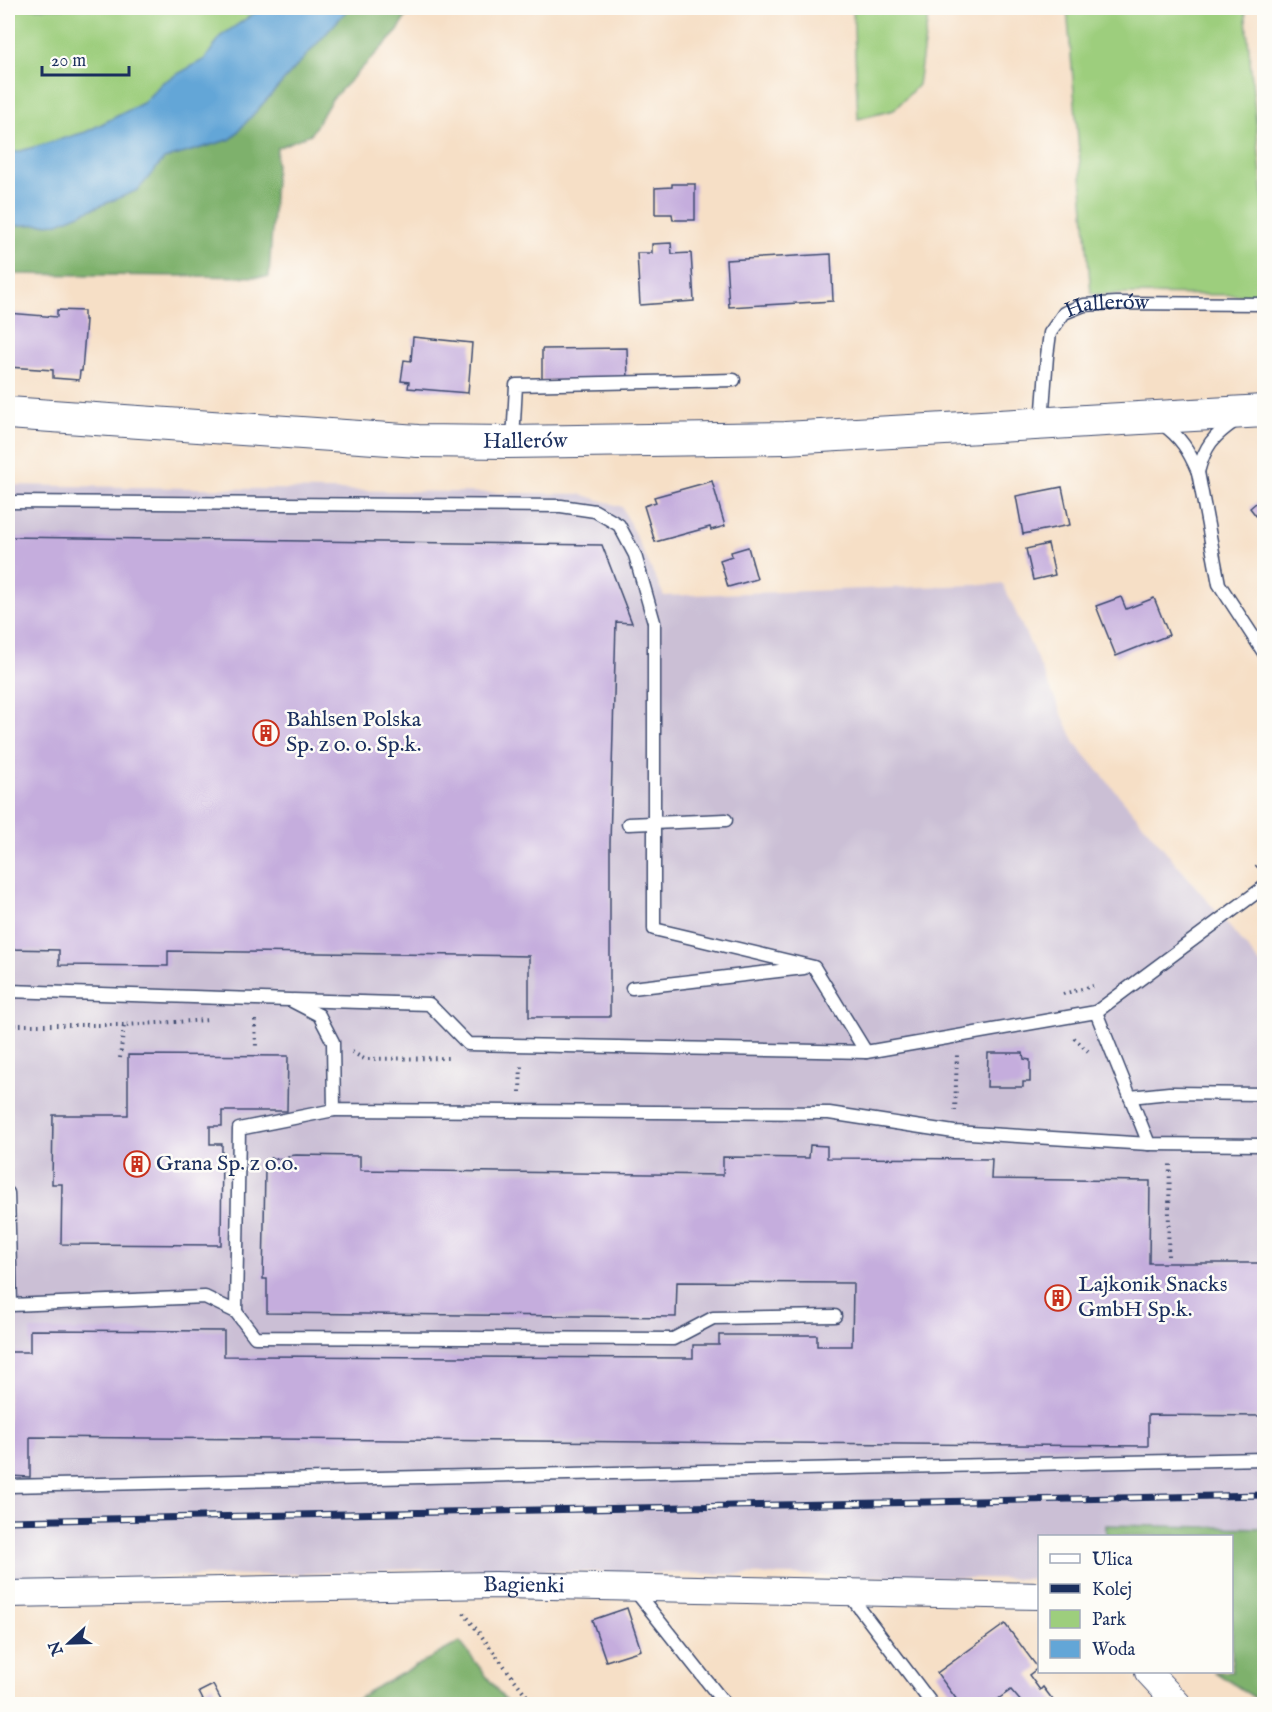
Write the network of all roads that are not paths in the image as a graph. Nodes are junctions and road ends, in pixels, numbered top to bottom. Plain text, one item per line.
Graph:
1 (1264, 304) edge
2 (734, 380) dead end
3 (1256, 412) edge
4 (8, 413) edge
5 (1141, 418) junction
6 (1042, 423) junction
7 (513, 442) junction
8 (1198, 472) junction
9 (8, 502) edge
10 (1264, 653) edge
11 (726, 820) dead end
12 (654, 823) junction
13 (628, 824) dead end
14 (1264, 887) edge
15 (1259, 896) edge
16 (814, 967) junction
17 (632, 988) dead end
18 (8, 991) edge
19 (290, 1000) junction
20 (1096, 1012) junction
21 (866, 1052) junction
22 (1264, 1094) edge
23 (1130, 1097) junction
24 (334, 1110) junction
25 (1149, 1144) junction
26 (1264, 1145) edge
27 (8, 1193) edge
28 (9, 1306) edge
29 (236, 1312) junction
30 (834, 1317) dead end
31 (1264, 1459) edge
32 (8, 1486) edge
33 (632, 1587) junction
34 (847, 1593) junction
35 (8, 1594) edge
36 (1038, 1596) edge
37 (1150, 1673) edge
38 (725, 1704) edge
39 (932, 1704) edge
40 (1178, 1704) edge

1 - 6 lane, Hallerów
2 - 7 lane
3 - 5 street, Hallerów
3 - 8 lane
4 - 7 street, Hallerów
5 - 6 street, Hallerów
5 - 8 lane
6 - 7 street, Hallerów
8 - 10 lane
9 - 12 lane
11 - 12 lane
12 - 13 lane
12 - 16 lane
14 - 15 lane
15 - 20 lane
16 - 17 lane
16 - 21 lane
18 - 19 lane
19 - 21 lane
19 - 24 lane
20 - 21 lane
20 - 23 lane
22 - 23 lane
23 - 25 lane
24 - 25 lane
24 - 29 lane
25 - 26 lane
27 - 28 lane
28 - 29 lane
29 - 30 lane
31 - 32 lane
33 - 34 street, Bagienki
33 - 35 street, Bagienki
33 - 38 lane
34 - 36 street, Bagienki
34 - 39 lane
37 - 40 street

